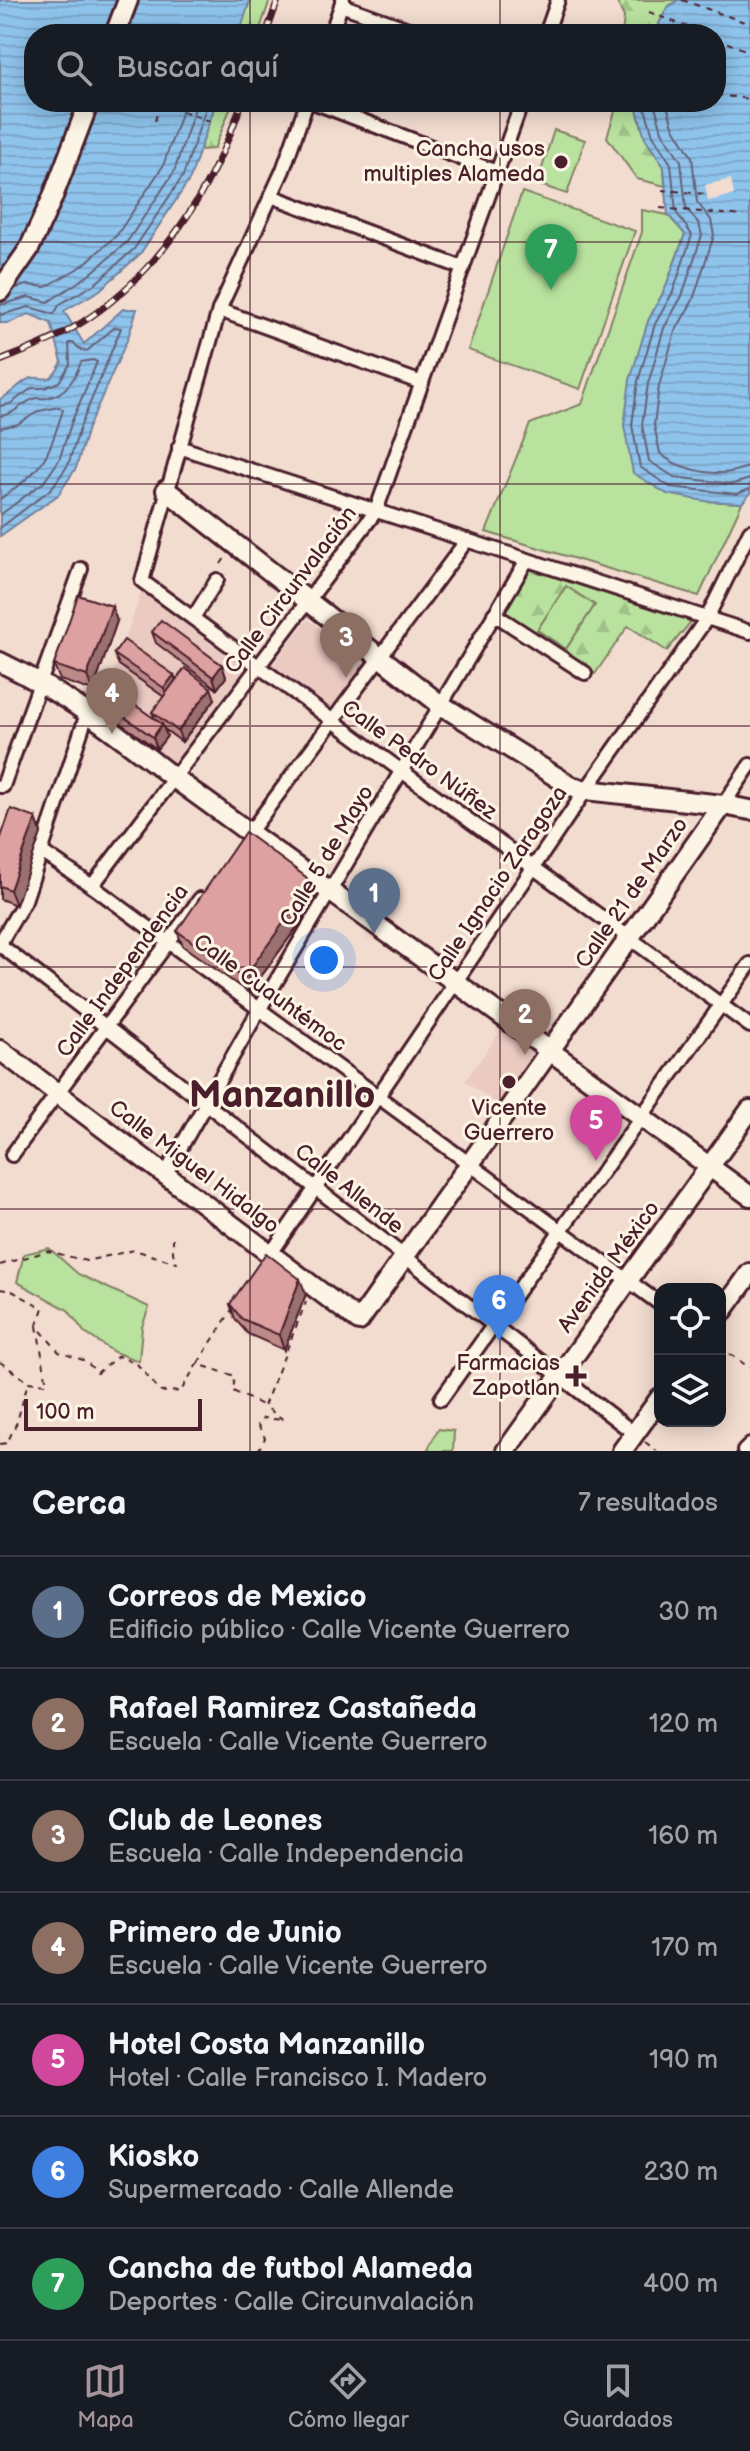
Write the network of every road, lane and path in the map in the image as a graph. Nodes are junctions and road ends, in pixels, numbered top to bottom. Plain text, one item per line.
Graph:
1 (128, 0) edge
2 (558, 0) edge
3 (682, 0) edge
4 (342, 3) edge
5 (649, 12) dead end
6 (119, 24) edge
7 (335, 24) edge
8 (396, 24) edge
9 (550, 24) edge
10 (680, 24) edge
11 (750, 24) edge
12 (726, 42) edge
13 (750, 52) edge
14 (726, 96) edge
15 (750, 99) edge
16 (85, 112) edge
17 (157, 112) edge
18 (186, 112) edge
19 (303, 112) edge
20 (339, 112) edge
21 (518, 112) edge
22 (155, 121) dead end
23 (210, 121) dead end
24 (497, 172) junction
25 (662, 190) dead end
26 (707, 194) dead end
27 (271, 196) junction
28 (660, 208) dead end
29 (744, 216) dead end
30 (463, 268) junction
31 (0, 291) edge
32 (219, 310) junction
33 (422, 383) junction
34 (179, 447) junction
35 (166, 490) junction
36 (376, 511) junction
37 (750, 531) edge
38 (467, 540) junction
39 (527, 560) junction
40 (81, 569) dead end
41 (217, 580) dead end
42 (308, 601) junction
43 (494, 614) junction
44 (193, 618) junction
45 (707, 618) junction
46 (750, 632) edge
47 (380, 657) junction
48 (0, 662) edge
49 (258, 667) junction
50 (585, 673) dead end
51 (42, 682) junction
52 (441, 705) junction
53 (88, 711) junction
54 (332, 721) junction
55 (750, 765) edge
56 (401, 771) junction
57 (174, 778) junction
58 (0, 786) edge
59 (586, 790) junction
60 (723, 805) junction
61 (750, 810) edge
62 (245, 838) junction
63 (42, 852) junction
64 (533, 868) junction
65 (92, 886) junction
66 (330, 891) junction
67 (204, 893) edge
68 (629, 939) junction
69 (167, 943) junction
70 (0, 944) edge
71 (750, 964) edge
72 (456, 982) junction
73 (720, 1007) junction
74 (259, 1010) junction
75 (750, 1026) edge
76 (107, 1027) junction
77 (0, 1050) edge
78 (551, 1050) junction
79 (59, 1094) junction
80 (377, 1097) junction
81 (206, 1103) junction
82 (750, 1110) edge
83 (642, 1117) junction
84 (12, 1155) dead end
85 (470, 1165) junction
86 (711, 1166) junction
87 (165, 1175) junction
88 (315, 1188) junction
89 (750, 1196) edge
90 (560, 1231) junction
91 (173, 1238) dead end
92 (270, 1255) junction
93 (405, 1257) junction
94 (0, 1265) edge
95 (750, 1273) edge
96 (628, 1281) junction
97 (312, 1287) junction
98 (0, 1289) edge
99 (654, 1300) edge
100 (236, 1304) edge
101 (726, 1307) edge
102 (359, 1321) joint
103 (494, 1325) junction
104 (37, 1326) junction
105 (726, 1351) edge
106 (0, 1362) edge
107 (197, 1364) junction
108 (750, 1368) edge
109 (560, 1376) junction
110 (28, 1382) junction
111 (441, 1399) dead end
112 (264, 1406) junction
113 (654, 1407) edge
114 (635, 1434) junction
115 (0, 1444) edge
116 (750, 1445) edge
117 (258, 1451) edge
118 (506, 1451) edge
119 (622, 1451) edge
120 (744, 1451) edge

1 - 6 street
2 - 9 street
3 - 11 path
4 - 7 street
4 - 8 street
5 - 10 path
12 - 13 path
14 - 15 path
16 - 31 street
17 - 22 path
18 - 23 path
19 - 27 street
20 - 24 street
21 - 24 street, Calle Circunvalación
24 - 30 street, Calle Circunvalación
25 - 26 path
27 - 30 street
27 - 32 street
28 - 29 path
30 - 33 street, Calle Circunvalación
32 - 33 street
32 - 34 street
33 - 36 street, Calle Circunvalación
34 - 35 street
34 - 36 street
35 - 42 street
35 - 44 street, Calle Pedro Núñez
36 - 38 street
36 - 42 street, Calle Circunvalación
37 - 45 street, Calle Ignacio Zaragoza
38 - 39 street
38 - 47 street
39 - 43 street, Calle 5 de Mayo
39 - 45 street
40 - 51 street
41 - 44 street
42 - 47 street
42 - 49 street, Calle Circunvalación
43 - 50 street
43 - 52 street, Calle 5 de Mayo
44 - 49 street, Calle Pedro Núñez
45 - 46 street
45 - 59 street, Calle Ignacio Zaragoza
47 - 52 street
47 - 54 street
48 - 51 street
49 - 54 street, Calle Pedro Núñez
49 - 57 street, Calle Circunvalación
51 - 53 street
51 - 58 street
52 - 56 street, Calle 5 de Mayo
52 - 59 street
53 - 57 street
53 - 63 street
54 - 56 street, Calle Pedro Núñez
54 - 62 street
55 - 60 street, Calle 21 de Marzo
56 - 64 street, Calle Pedro Núñez
56 - 66 street, Calle 5 de Mayo
57 - 62 street
57 - 65 street, Calle Circunvalación
59 - 60 street
59 - 64 street, Calle Ignacio Zaragoza
60 - 61 street
60 - 68 street, Calle 21 de Marzo
62 - 66 street
63 - 65 street, Calle Cuauhtémoc
63 - 70 street
64 - 68 street, Calle Pedro Núñez
64 - 72 street, Calle Ignacio Zaragoza
65 - 69 street, Calle Cuauhtémoc
66 - 72 street
66 - 74 street, Calle 5 de Mayo
67 - 69 street, Calle Independencia
68 - 73 street, Calle Pedro Núñez
68 - 78 street, Calle 21 de Marzo
69 - 74 street, Calle Cuauhtémoc
69 - 76 street, Calle Independencia
70 - 76 street, Calle Allende
71 - 73 street
72 - 78 street
72 - 80 street, Calle Ignacio Zaragoza
73 - 75 street, Calle Pedro Núñez
73 - 83 street
74 - 80 street, Calle Cuauhtémoc
74 - 81 street, Calle 5 de Mayo
76 - 79 street, Calle Independencia
76 - 81 street, Calle Allende
77 - 79 street, Calle Miguel Hidalgo
78 - 83 street
78 - 85 street, Calle 21 de Marzo
79 - 84 street, Calle Independencia
79 - 87 street, Calle Miguel Hidalgo
80 - 85 street, Calle Cuauhtémoc
80 - 88 street, Calle Ignacio Zaragoza
81 - 87 street, Calle 5 de Mayo
81 - 88 street, Calle Allende
82 - 86 street, Avenida México
83 - 86 street
83 - 90 street
85 - 90 street, Calle Cuauhtémoc
85 - 93 street, Calle 21 de Marzo
86 - 89 street
86 - 96 street, Avenida México
87 - 92 street, Calle Miguel Hidalgo
88 - 92 street, Calle Ignacio Zaragoza
88 - 93 street, Calle Allende
90 - 96 street, Calle Cuauhtémoc
90 - 103 street
91 - 94 path
92 - 97 street, Calle Miguel Hidalgo
93 - 102 street, Calle 21 de Marzo
93 - 103 street, Calle Allende
95 - 101 street
96 - 99 street, Calle Cuauhtémoc
96 - 109 street, Avenida México
97 - 102 street, Calle Miguel Hidalgo
97 - 112 path
98 - 104 path
100 - 107 path
103 - 109 street, Calle Allende
103 - 111 street
104 - 107 path
104 - 110 path
105 - 108 path
106 - 110 path
107 - 112 path
109 - 114 street, Calle Allende
109 - 118 street, Avenida México
110 - 115 path
112 - 117 path
113 - 114 street
114 - 119 street
116 - 120 street

